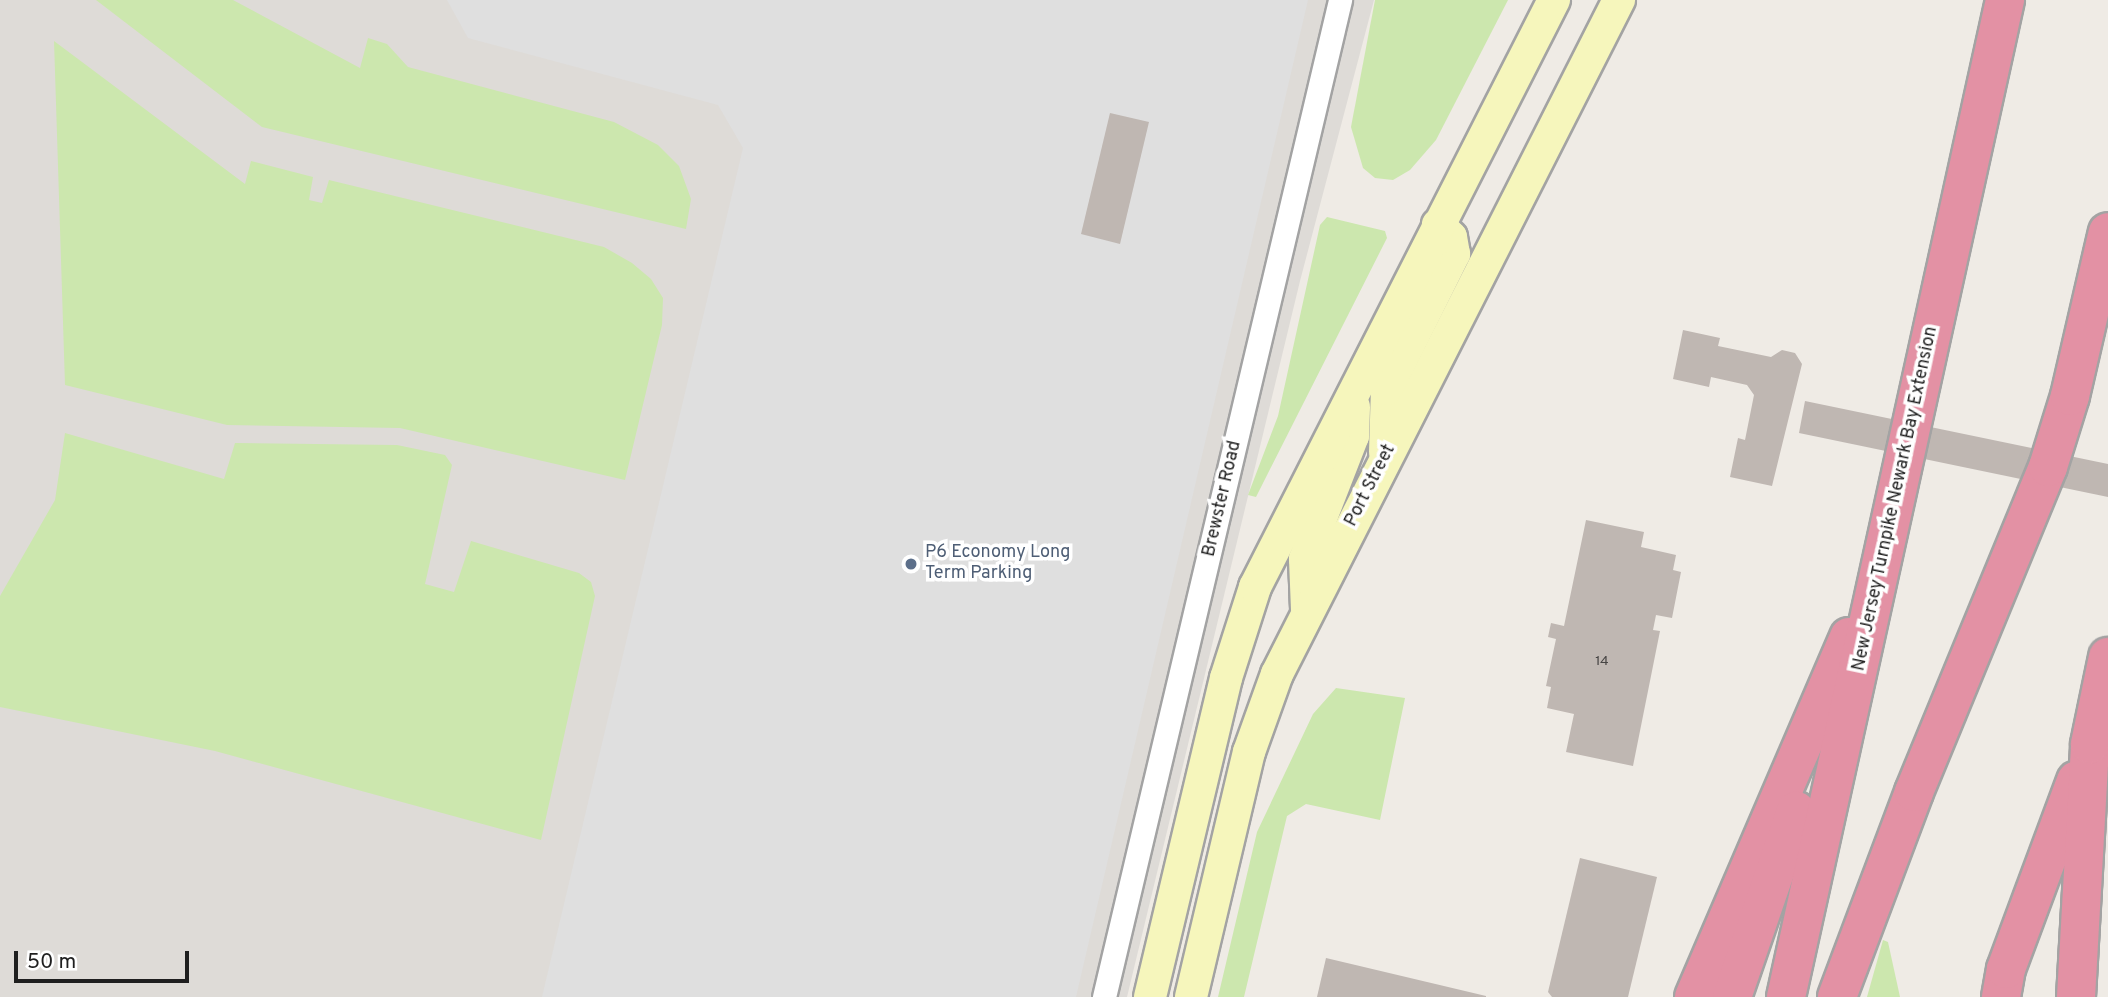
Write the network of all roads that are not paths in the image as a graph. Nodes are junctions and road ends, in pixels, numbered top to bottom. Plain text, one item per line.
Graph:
1 (1340, 0) edge
2 (1554, 0) edge
3 (1619, 0) edge
4 (2005, 0) edge
5 (1438, 225) junction
6 (2108, 232) edge
7 (1355, 388) junction
8 (1385, 459) junction
9 (1884, 558) junction
10 (1307, 610) junction
11 (2108, 657) edge
12 (2090, 744) junction
13 (2108, 918) edge
14 (1104, 997) edge
15 (1150, 997) edge
16 (1191, 997) edge
17 (1694, 997) edge
18 (1732, 997) edge
19 (1786, 997) edge
20 (1838, 997) edge
21 (2001, 997) edge
22 (2076, 997) edge

1 - 14 street, Brewster Road
2 - 5 main road
3 - 8 main road, Port Street
4 - 9 highway, New Jersey Turnpike Newark Bay Extension
5 - 7 main road
5 - 8 main road
6 - 20 highway
7 - 10 main road
7 - 15 main road
8 - 10 main road, Port Street
9 - 17 highway
9 - 18 highway
9 - 19 highway, New Jersey Turnpike Newark Bay Extension
10 - 16 main road, Port Street
11 - 12 highway
12 - 13 highway
12 - 21 highway
12 - 22 highway

